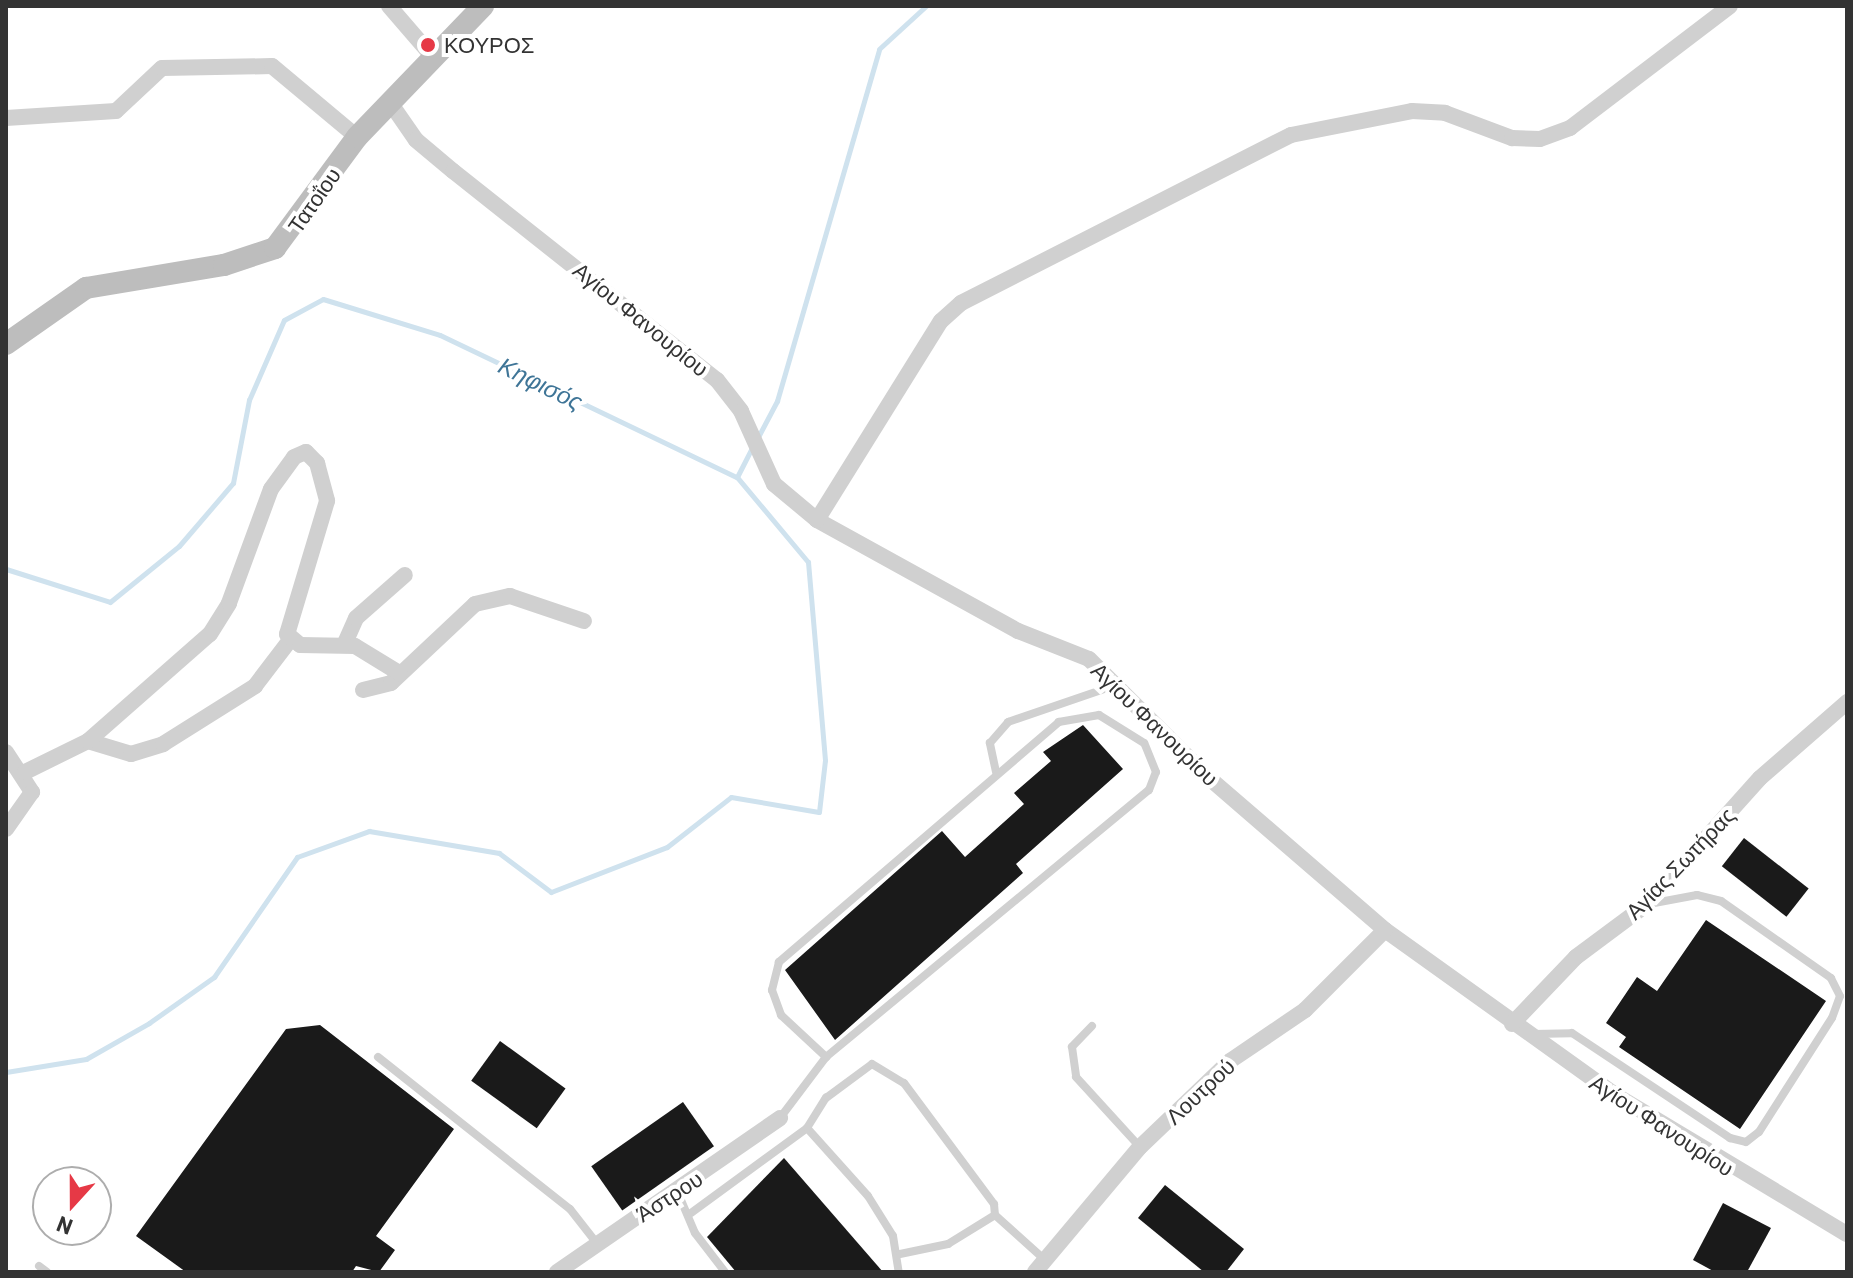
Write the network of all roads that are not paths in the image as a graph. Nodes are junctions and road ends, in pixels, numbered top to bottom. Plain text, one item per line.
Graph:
1 (389, 6) edge
2 (483, 6) edge
3 (1730, 6) edge
4 (433, 57) junction
5 (389, 101) junction
6 (6, 118) edge
7 (357, 137) junction
8 (6, 344) edge
9 (817, 520) junction
10 (405, 575) dead end
11 (584, 621) dead end
12 (290, 640) junction
13 (345, 643) junction
14 (399, 673) junction
15 (1122, 686) junction
16 (363, 690) dead end
17 (1847, 702) edge
18 (88, 741) junction
19 (6, 752) edge
20 (25, 772) junction
21 (996, 772) junction
22 (6, 829) edge
23 (1647, 904) junction
24 (1385, 930) junction
25 (1512, 1024) junction
26 (1092, 1026) dead end
27 (1529, 1035) junction
28 (378, 1057) dead end
29 (826, 1057) junction
30 (780, 1118) joint
31 (807, 1128) junction
32 (1140, 1147) junction
33 (678, 1193) junction
34 (691, 1213) junction
35 (995, 1215) junction
36 (1847, 1234) edge
37 (595, 1241) junction
38 (900, 1254) junction
39 (1040, 1266) edge
40 (557, 1272) edge
41 (725, 1272) edge
42 (899, 1272) edge

1 - 4 street
2 - 4 main road, Τατοΐου
3 - 9 street
4 - 5 main road, Τατοΐου
5 - 7 main road, Τατοΐου
5 - 9 street, Αγίου Φανουρίου
6 - 7 street
7 - 8 main road, Τατοΐου
9 - 15 street, Αγίου Φανουρίου
10 - 13 street
11 - 14 street
12 - 13 street
12 - 18 street
12 - 18 street
13 - 14 street
14 - 16 street
15 - 21 lane
15 - 24 street, Αγίου Φανουρίου
17 - 23 street, Αγίας Σωτήρας
18 - 20 street
19 - 20 street
20 - 22 street
21 - 29 lane
21 - 29 lane
23 - 25 street, Αγίας Σωτήρας
23 - 27 lane
24 - 25 street, Αγίου Φανουρίου
24 - 32 street, Λουτρού
25 - 27 street, Αγίου Φανουρίου
26 - 32 lane
27 - 36 street, Αγίου Φανουρίου
28 - 37 lane
29 - 30 lane
30 - 33 street, Άστρου
31 - 34 lane
31 - 35 lane
31 - 38 lane
32 - 39 street, Λουτρού
33 - 34 lane
33 - 37 street, Άστρου
34 - 41 lane
35 - 38 lane
35 - 39 lane
37 - 40 street, Άστρου
38 - 42 lane

